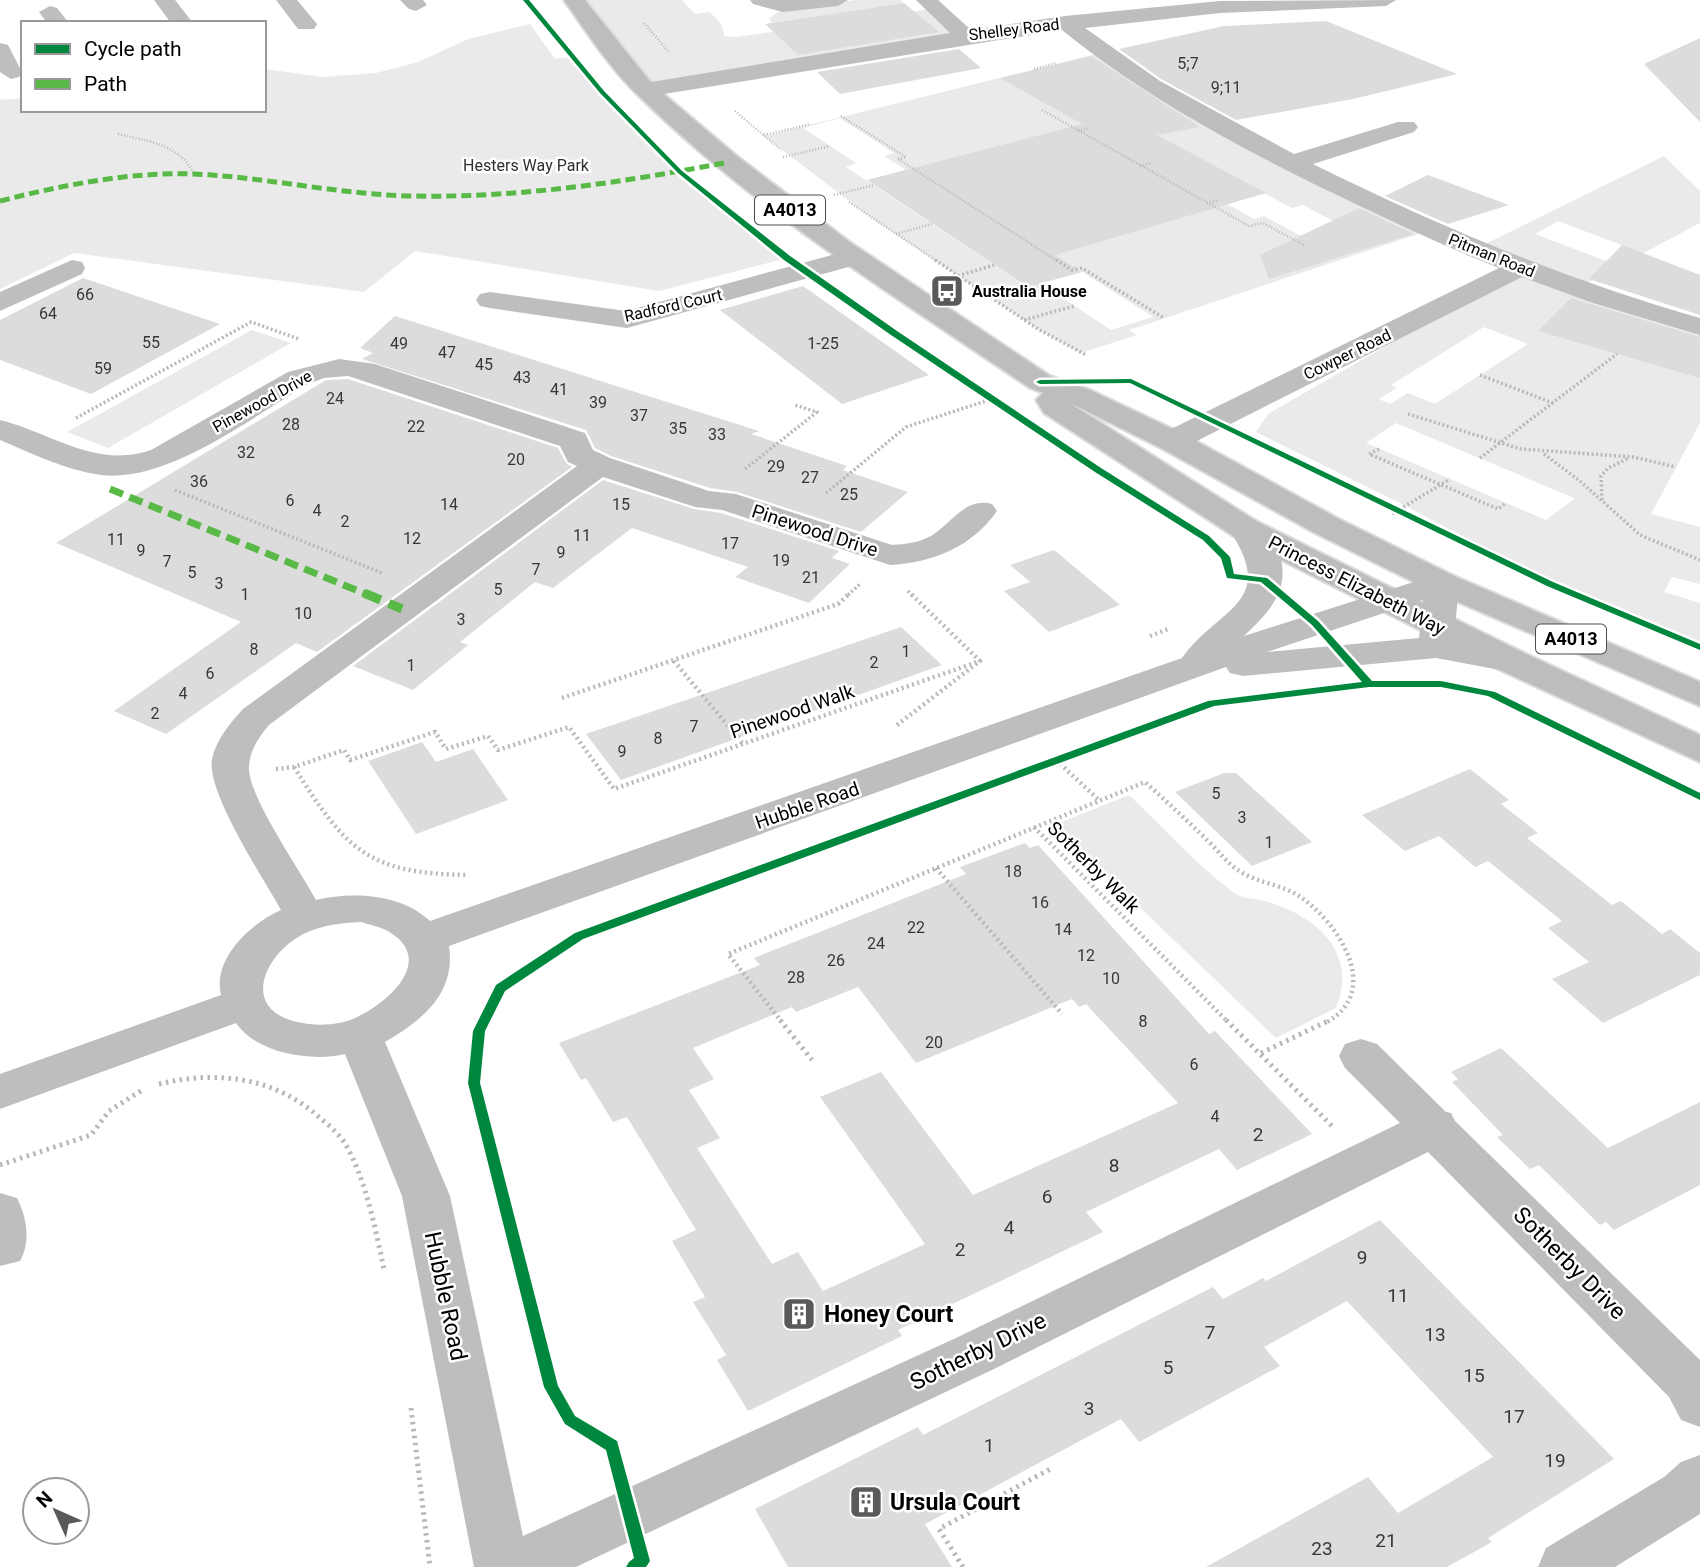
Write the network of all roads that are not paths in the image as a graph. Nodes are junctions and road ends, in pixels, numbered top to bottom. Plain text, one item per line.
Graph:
1 (164, 0) edge
2 (286, 0) edge
3 (574, 0) edge
4 (760, 0) edge
5 (838, 0) edge
6 (926, 0) edge
7 (1386, 0) edge
8 (180, 21) edge
9 (1065, 22) junction
10 (306, 24) dead end
11 (964, 35) junction
12 (21, 41) edge
13 (0, 45) edge
14 (0, 50) edge
15 (11, 72) dead end
16 (645, 90) junction
17 (1406, 127) dead end
18 (1292, 163) junction
19 (853, 257) junction
20 (1522, 267) junction
21 (72, 268) dead end
22 (490, 300) dead end
23 (0, 303) edge
24 (1700, 327) edge
25 (1040, 382) junction
26 (0, 429) edge
27 (1172, 441) junction
28 (599, 465) junction
29 (981, 511) dead end
30 (1244, 528) junction
31 (1443, 583) junction
32 (1388, 601) junction
33 (1437, 637) junction
34 (1511, 662) joint
35 (1189, 670) junction
36 (1700, 695) edge
37 (1700, 750) edge
38 (305, 916) junction
39 (425, 939) junction
40 (243, 1004) junction
41 (360, 1035) junction
42 (1361, 1056) dead end
43 (0, 1092) edge
44 (1435, 1126) junction
45 (1700, 1404) edge
46 (1700, 1479) edge
47 (502, 1567) edge
48 (517, 1567) edge
49 (1566, 1567) edge

1 - 8 street
2 - 10 street
3 - 16 main road, Princess Elizabeth Way / A4013
4 - 5 street
6 - 11 street
7 - 9 street, Shelley Road
9 - 11 street, Shelley Road
9 - 18 street, Pitman Road
11 - 16 street, Shelley Road
12 - 13 street
14 - 15 street
16 - 19 main road, Princess Elizabeth Way / A4013
17 - 18 street
18 - 20 street, Pitman Road
19 - 22 street, Radford Court
19 - 25 main road, Princess Elizabeth Way / A4013
20 - 24 street, Pitman Road
20 - 27 street, Cowper Road
21 - 23 street
25 - 27 main road, Princess Elizabeth Way / A4013
25 - 30 main road, Princess Elizabeth Way / A4013
26 - 28 street, Pinewood Drive
27 - 31 main road, Princess Elizabeth Way / A4013
28 - 29 street, Pinewood Drive
28 - 38 street
30 - 32 main road, Princess Elizabeth Way / A4013
30 - 35 street, Hubble Road
31 - 32 street, Hubble Road
31 - 33 street
31 - 36 main road, Princess Elizabeth Way / A4013
32 - 33 main road, Princess Elizabeth Way / A4013
32 - 35 street, Hubble Road
33 - 34 street, Hubble Road
33 - 35 street, Hubble Road
34 - 37 main road, A4013
35 - 39 street, Hubble Road
38 - 39 street
38 - 40 street
39 - 41 street
40 - 41 street
40 - 43 street
41 - 47 street, Hubble Road
42 - 44 street, Sotherby Drive
44 - 45 street, Sotherby Drive
44 - 48 street, Sotherby Drive
46 - 49 street

